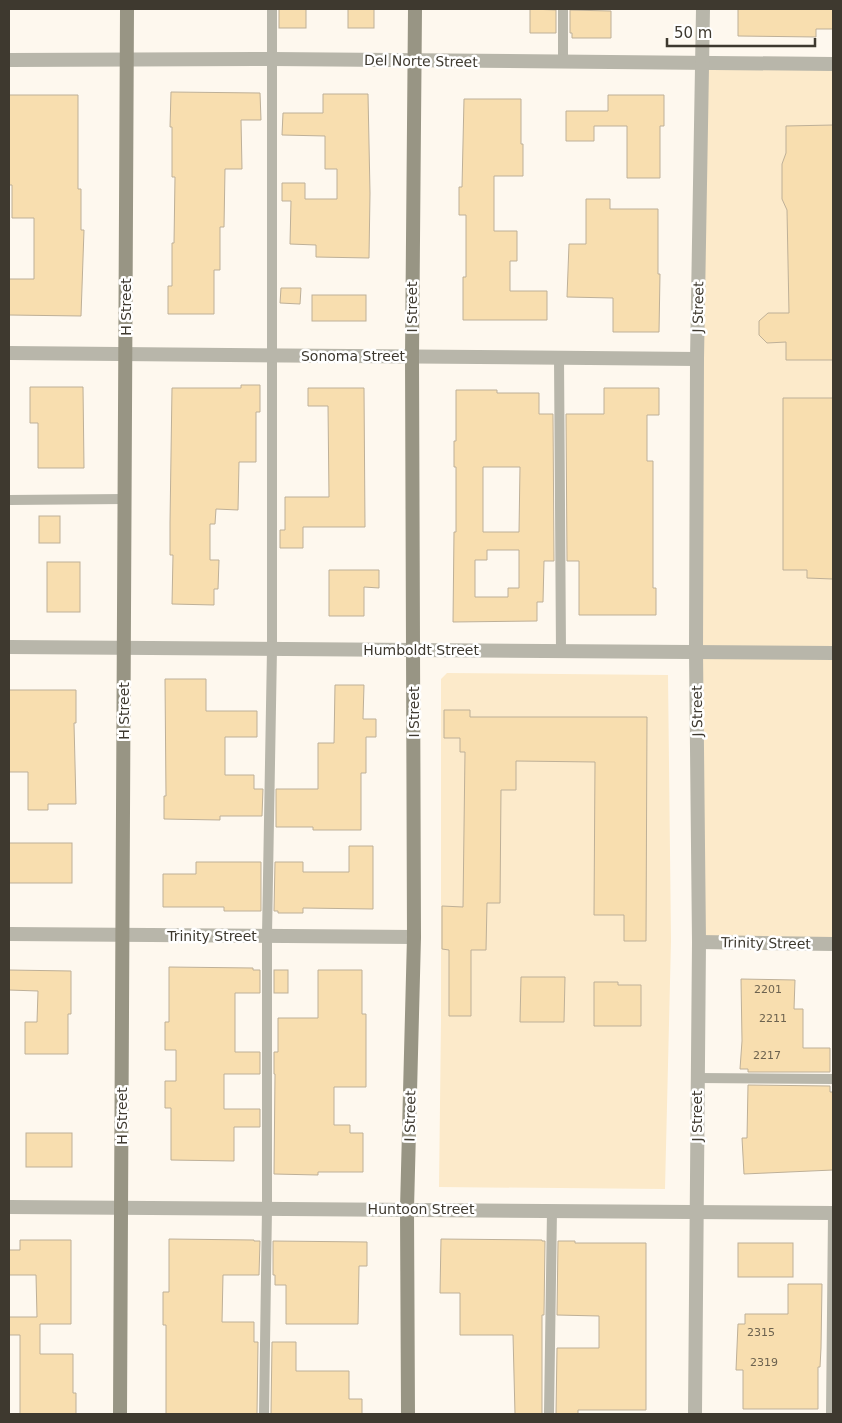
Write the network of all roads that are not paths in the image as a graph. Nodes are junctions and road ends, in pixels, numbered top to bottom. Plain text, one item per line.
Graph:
1 (128, 9) edge
2 (272, 9) edge
3 (415, 9) edge
4 (563, 9) edge
5 (703, 9) edge
6 (272, 59) junction
7 (9, 60) edge
8 (414, 60) junction
9 (127, 61) junction
10 (563, 62) junction
11 (702, 62) junction
12 (833, 64) edge
13 (9, 354) edge
14 (126, 354) junction
15 (272, 356) junction
16 (412, 356) junction
17 (559, 358) junction
18 (697, 359) junction
19 (125, 499) junction
20 (9, 500) edge
21 (9, 647) edge
22 (124, 648) junction
23 (272, 649) junction
24 (414, 650) junction
25 (561, 651) junction
26 (696, 652) junction
27 (833, 653) edge
28 (9, 934) edge
29 (122, 935) junction
30 (267, 935) junction
31 (414, 937) junction
32 (699, 942) junction
33 (833, 944) edge
34 (697, 1078) junction
35 (833, 1079) edge
36 (9, 1207) edge
37 (121, 1208) junction
38 (267, 1208) junction
39 (407, 1209) junction
40 (552, 1210) junction
41 (698, 1212) junction
42 (833, 1213) edge
43 (120, 1414) edge
44 (264, 1414) edge
45 (408, 1414) edge
46 (549, 1414) edge
47 (695, 1414) edge
48 (831, 1414) edge

1 - 9 main road, H Street
2 - 6 lane
3 - 8 main road, I Street
4 - 10 lane
5 - 11 street, J Street
6 - 8 street, Del Norte Street
6 - 9 street, Del Norte Street
6 - 15 lane
7 - 9 street, Del Norte Street
8 - 10 street, Del Norte Street
8 - 16 main road, I Street
9 - 14 main road, H Street
10 - 11 street, Del Norte Street
11 - 12 street, Del Norte Street
11 - 18 street, J Street
13 - 14 street, Sonoma Street
14 - 15 street, Sonoma Street
14 - 19 main road, H Street
15 - 16 street, Sonoma Street
15 - 23 lane
16 - 17 street, Sonoma Street
16 - 24 main road, I Street
17 - 18 street, Sonoma Street
17 - 25 lane
18 - 26 street, J Street
19 - 20 lane
19 - 22 main road, H Street
21 - 22 street, Humboldt Street
22 - 23 street, Humboldt Street
22 - 29 main road, H Street
23 - 24 street, Humboldt Street
23 - 30 lane
24 - 25 street, Humboldt Street
24 - 31 main road, I Street
25 - 26 street, Humboldt Street
26 - 27 street, Humboldt Street
26 - 32 street, J Street
28 - 29 street, Trinity Street
29 - 30 street, Trinity Street
29 - 37 main road, H Street
30 - 31 street, Trinity Street
30 - 38 lane
31 - 39 main road, I Street
32 - 33 street, Trinity Street
32 - 34 street, J Street
34 - 35 lane
34 - 41 street, J Street
36 - 37 street, Huntoon Street
37 - 38 street, Huntoon Street
37 - 43 main road, H Street
38 - 39 street, Huntoon Street
38 - 44 lane
39 - 40 street, Huntoon Street
39 - 45 main road, I Street
40 - 41 street, Huntoon Street
40 - 46 lane
41 - 42 street, Huntoon Street
41 - 47 street, J Street
42 - 48 lane

